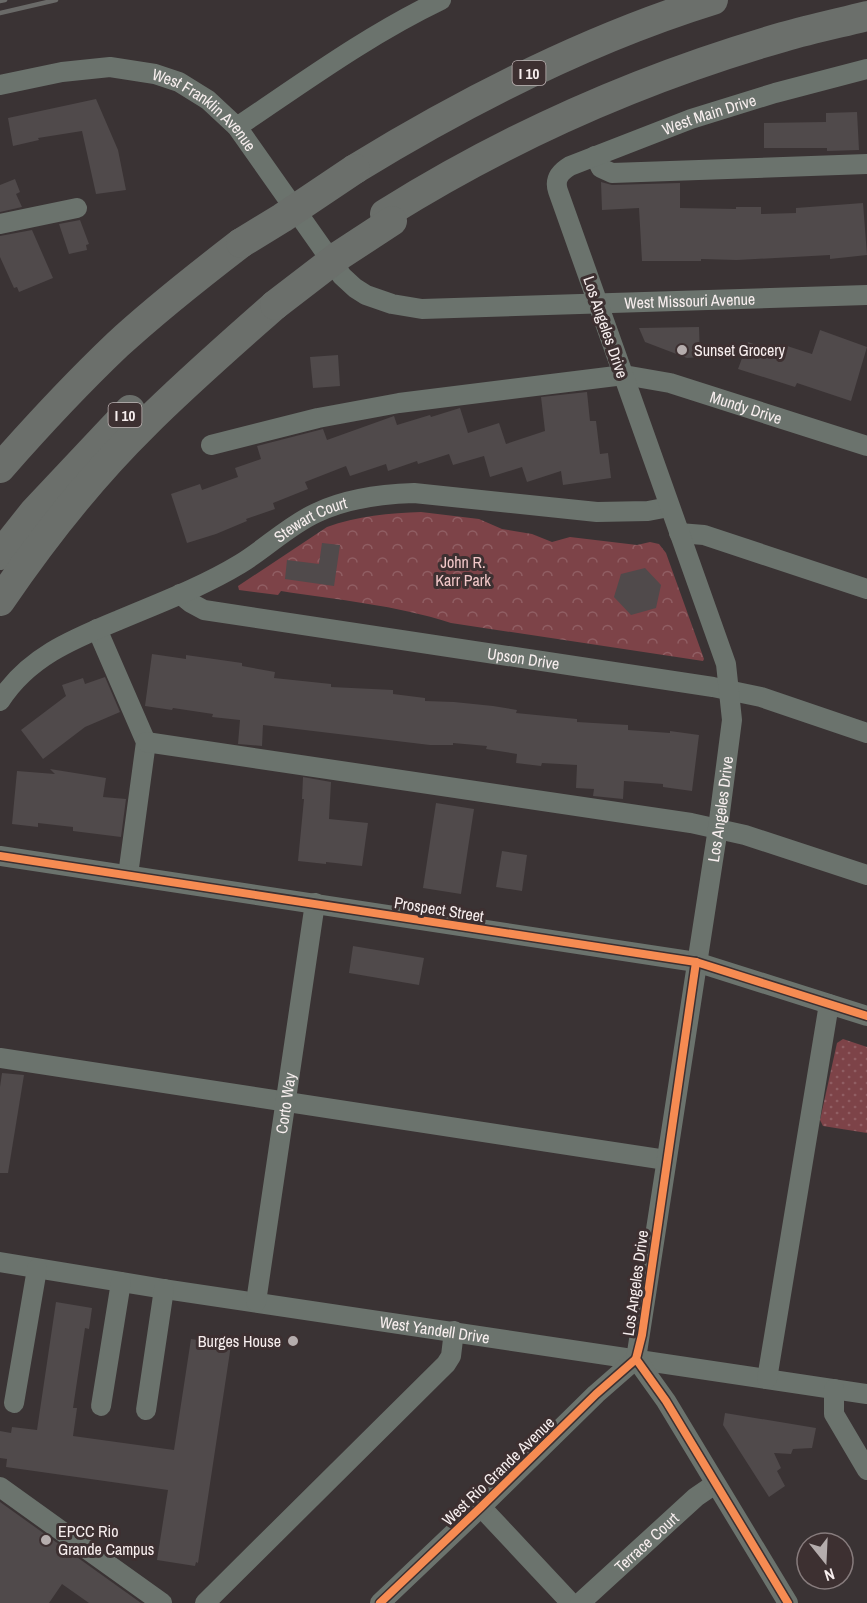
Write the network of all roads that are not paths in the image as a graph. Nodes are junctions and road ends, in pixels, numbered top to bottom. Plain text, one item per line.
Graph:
1 (441, 0) edge
2 (713, 0) edge
3 (867, 16) edge
4 (867, 69) edge
5 (0, 85) edge
6 (237, 127) junction
7 (595, 156) junction
8 (867, 164) edge
9 (558, 176) joint
10 (77, 208) dead end
11 (0, 224) edge
12 (342, 276) joint
13 (867, 296) edge
14 (272, 300) junction
15 (599, 304) junction
16 (624, 375) junction
17 (28, 436) junction
18 (211, 445) dead end
19 (867, 446) edge
20 (0, 454) edge
21 (0, 468) edge
22 (669, 507) junction
23 (679, 533) junction
24 (0, 555) edge
25 (867, 589) edge
26 (180, 594) junction
27 (0, 601) edge
28 (97, 629) junction
29 (730, 690) junction
30 (0, 701) edge
31 (867, 733) edge
32 (146, 742) junction
33 (718, 828) junction
34 (0, 856) edge
35 (867, 875) edge
36 (128, 876) junction
37 (315, 903) junction
38 (696, 962) junction
39 (829, 1004) junction
40 (867, 1016) edge
41 (0, 1058) edge
42 (285, 1102) junction
43 (666, 1160) junction
44 (1, 1262) edge
45 (37, 1269) junction
46 (121, 1282) junction
47 (164, 1289) junction
48 (256, 1302) junction
49 (454, 1331) junction
50 (636, 1359) junction
51 (767, 1379) junction
52 (834, 1389) junction
53 (867, 1394) edge
54 (14, 1403) dead end
55 (100, 1406) dead end
56 (146, 1410) dead end
57 (867, 1470) edge
58 (715, 1484) junction
59 (0, 1487) edge
60 (481, 1507) junction
61 (589, 1600) edge
62 (162, 1603) edge
63 (205, 1603) edge
64 (380, 1603) edge
65 (571, 1603) edge
66 (788, 1603) edge

1 - 6 street
2 - 17 highway, I 10, bridge
3 - 14 highway, I 10
4 - 7 street, West Main Drive
5 - 6 street, West Franklin Avenue
6 - 12 street, West Franklin Avenue
7 - 8 street
7 - 9 street, West Main Drive
9 - 15 street, Los Angeles Drive
10 - 11 street
12 - 15 street, West Missouri Avenue
13 - 15 street, West Missouri Avenue
14 - 24 highway, I 10
14 - 27 highway
15 - 16 street, Los Angeles Drive
16 - 18 street, Mundy Drive
16 - 19 street, Mundy Drive
16 - 22 street, Los Angeles Drive
17 - 20 highway
17 - 21 highway, I 10
22 - 23 street, Los Angeles Drive
22 - 26 street, Stewart Court
23 - 25 street
23 - 29 street, Los Angeles Drive
26 - 28 street, Stewart Court
26 - 29 street, Upson Drive
28 - 30 street, Stewart Court
28 - 32 street
29 - 31 street, Upson Drive
29 - 33 street, Los Angeles Drive
32 - 33 street
32 - 36 street
33 - 35 street
33 - 38 street, Los Angeles Drive
34 - 36 street, Prospect Street
36 - 37 street, Prospect Street
37 - 38 street, Prospect Street
37 - 42 street, Corto Way
38 - 39 street, Prospect Street
38 - 43 street, Los Angeles Drive
39 - 40 street, Prospect Street
39 - 51 street
41 - 42 street
42 - 43 street
42 - 48 street, Corto Way
43 - 50 street, Los Angeles Drive
44 - 45 street, West Yandell Drive
45 - 46 street, West Yandell Drive
45 - 54 street
46 - 47 street, West Yandell Drive
46 - 55 street
47 - 48 street, West Yandell Drive
47 - 56 street
48 - 49 street, West Yandell Drive
49 - 50 street, West Yandell Drive
49 - 63 street
50 - 51 street, West Yandell Drive
50 - 58 street, Los Angeles Drive
50 - 60 street, West Rio Grande Avenue
51 - 52 street, West Yandell Drive
52 - 53 street, West Yandell Drive
52 - 57 street
58 - 61 street, Terrace Court
58 - 66 street, Los Angeles Drive
59 - 62 street
60 - 64 street, West Rio Grande Avenue
60 - 65 street

